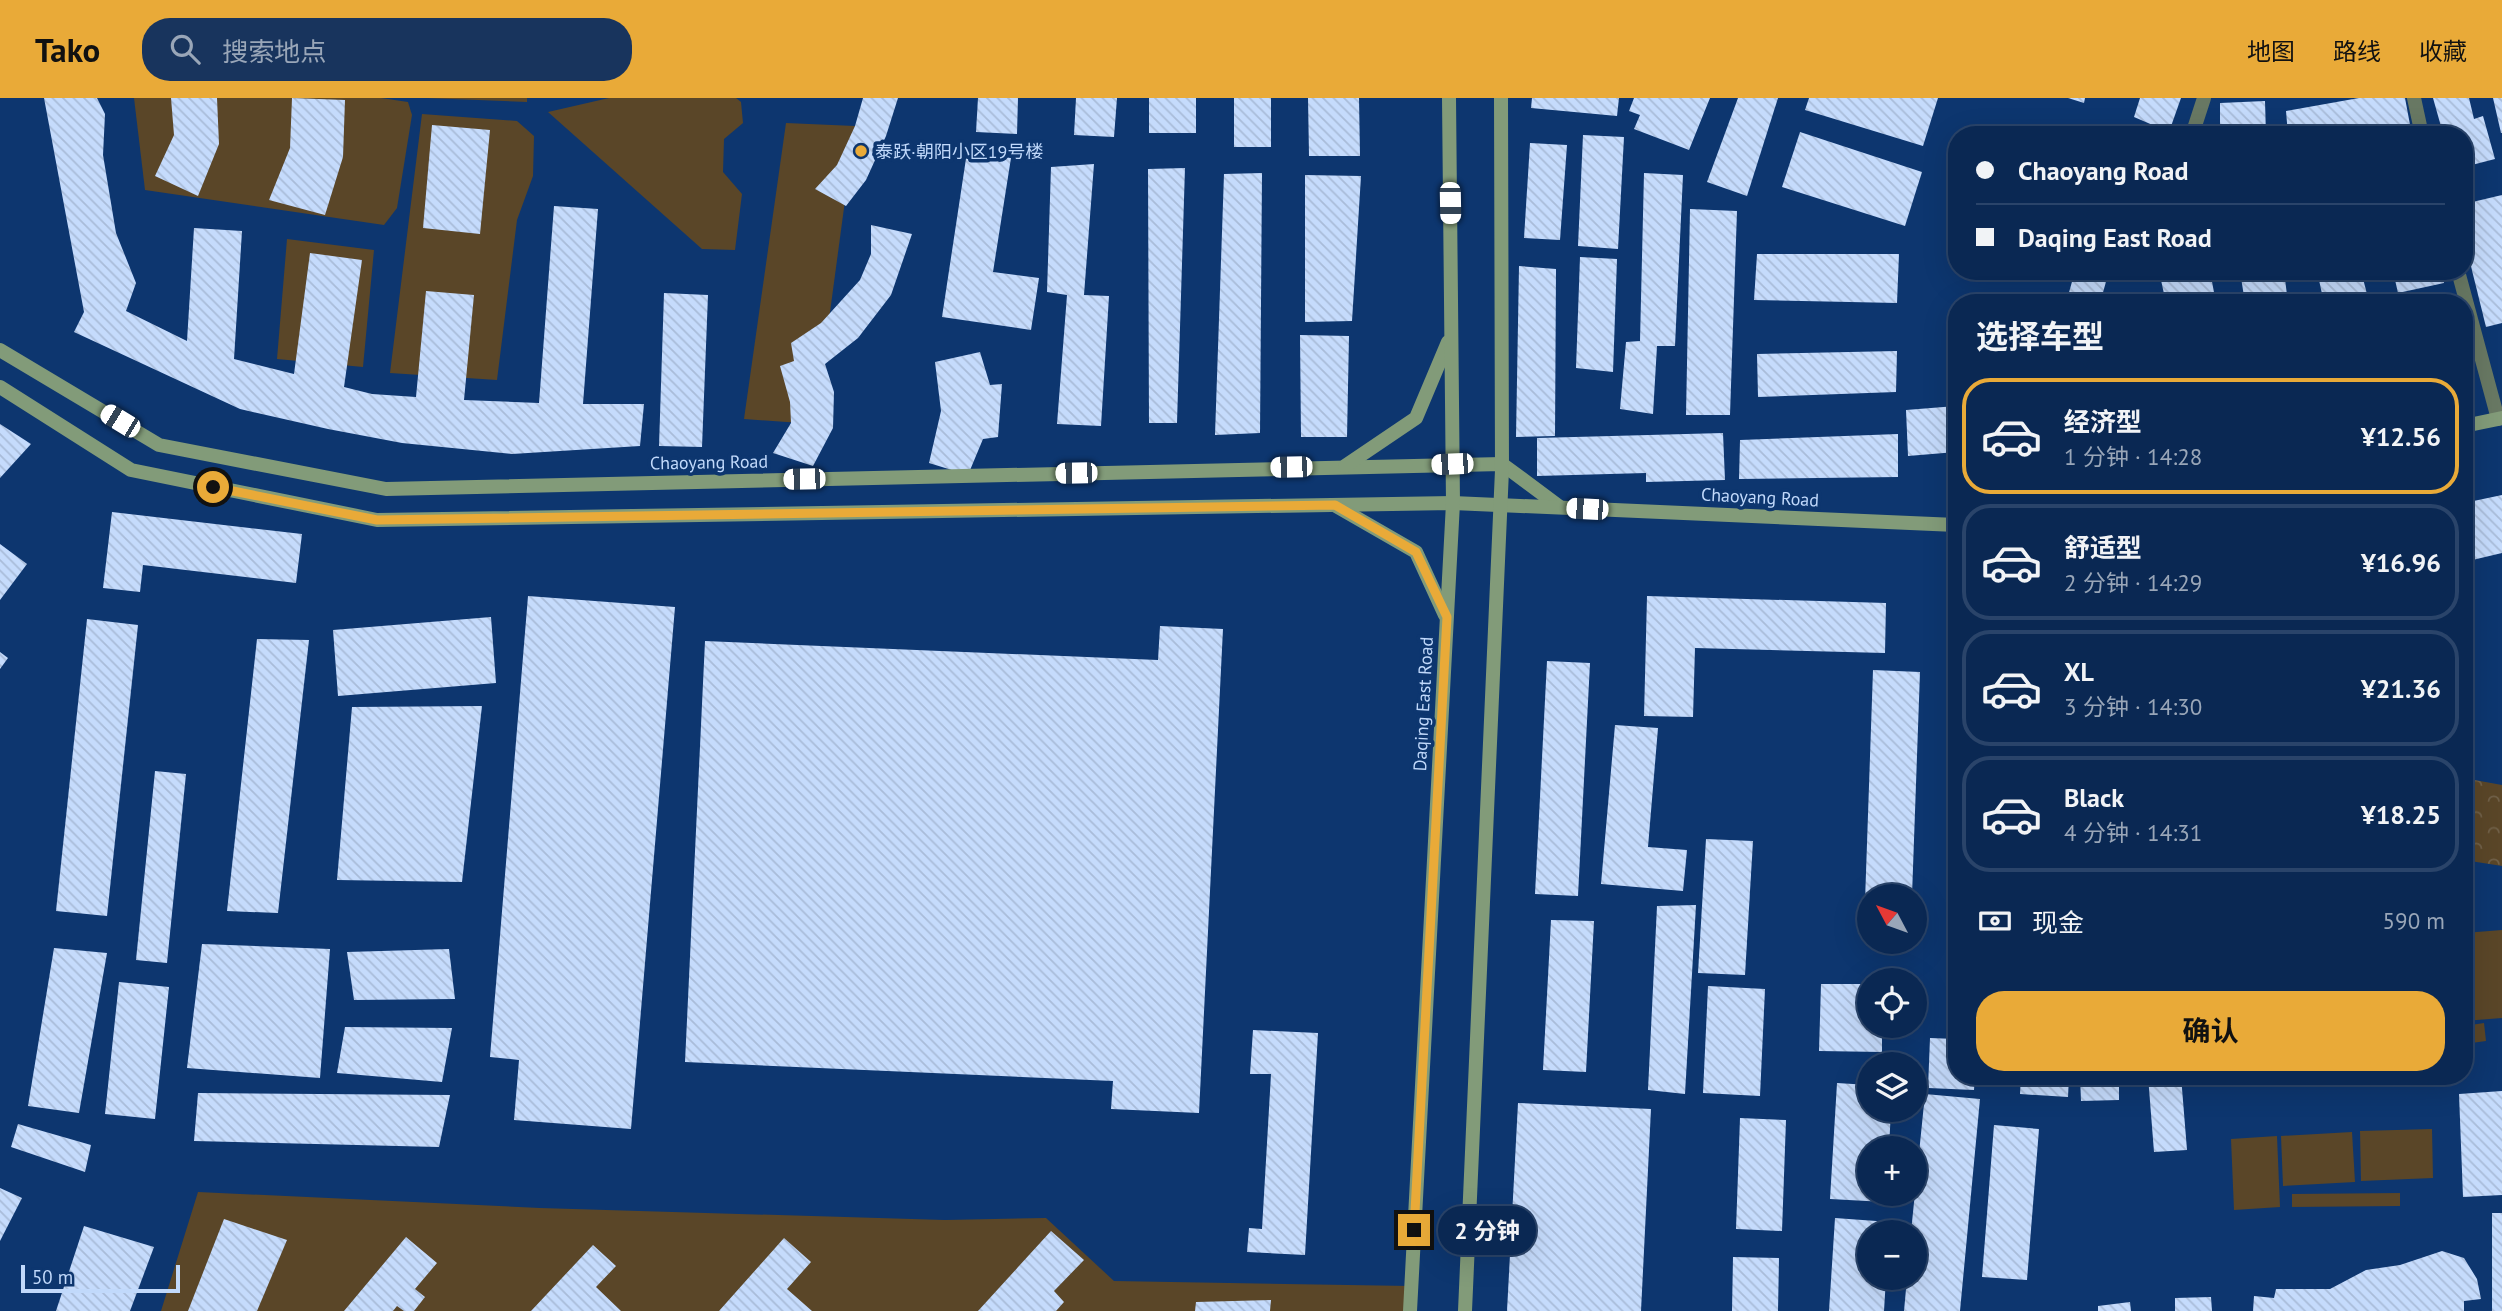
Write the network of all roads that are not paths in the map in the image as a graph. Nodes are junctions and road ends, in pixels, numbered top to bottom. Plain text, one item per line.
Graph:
1 (1449, 98) edge
2 (1501, 98) edge
3 (2204, 98) edge
4 (2414, 98) edge
5 (2195, 126) edge
6 (2421, 126) edge
7 (2473, 324) edge
8 (1451, 334) junction
9 (0, 350) edge
10 (0, 387) edge
11 (2500, 418) edge
12 (2473, 424) edge
13 (1452, 464) junction
14 (1502, 464) junction
15 (1345, 466) junction
16 (1453, 503) junction
17 (1335, 505) junction
18 (1501, 505) junction
19 (1561, 508) junction
20 (1948, 525) edge
21 (1447, 617) junction
22 (1410, 1311) edge
23 (1465, 1311) edge

1 - 8 main road, Daqing East Road
2 - 14 main road
3 - 5 street
4 - 6 street
7 - 11 street
8 - 13 main road, Daqing East Road
8 - 15 main road
9 - 15 main road, Chaoyang Road
10 - 17 main road, Chaoyang Road
11 - 12 main road
13 - 14 main road, Chaoyang Road
13 - 15 main road, Chaoyang Road
13 - 16 main road, Daqing East Road
14 - 18 main road
14 - 19 main road
16 - 17 main road, Chaoyang Road
16 - 18 main road, Chaoyang Road
16 - 21 main road, Daqing East Road
17 - 21 main road
18 - 19 main road, Chaoyang Road
18 - 23 main road
19 - 20 main road, Chaoyang Road
21 - 22 main road, Daqing East Road

